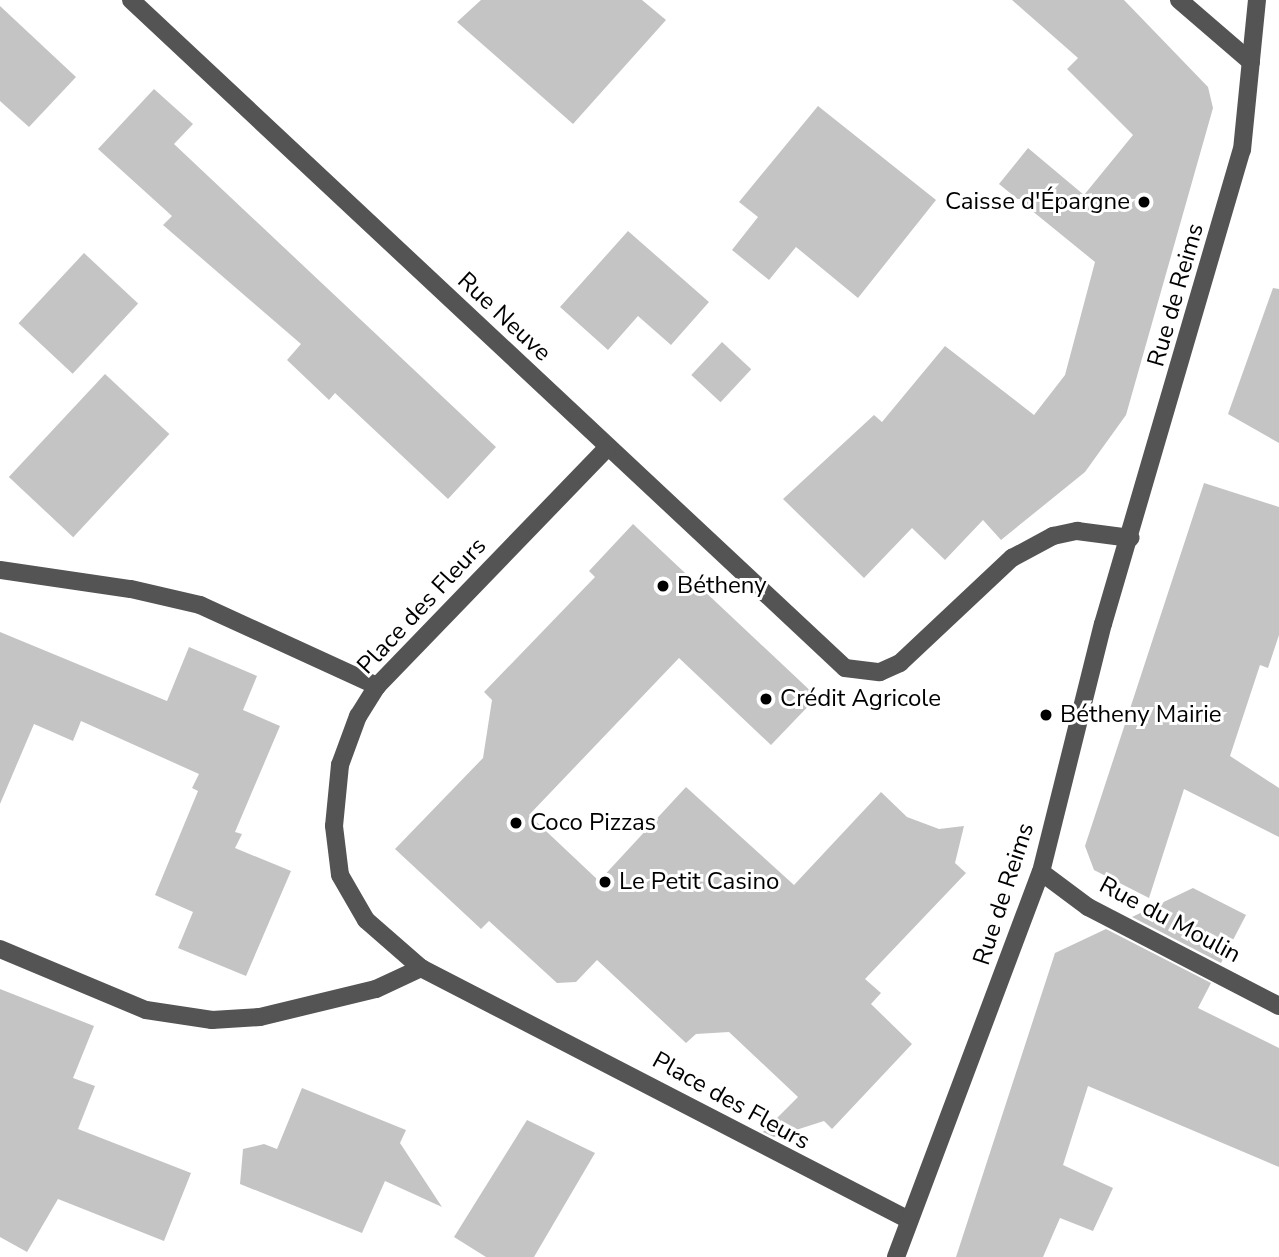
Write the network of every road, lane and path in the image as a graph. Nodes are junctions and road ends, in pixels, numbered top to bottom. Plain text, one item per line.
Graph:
1 (131, 0) edge
2 (1179, 0) edge
3 (1257, 0) edge
4 (1251, 62) junction
5 (608, 447) junction
6 (1131, 538) junction
7 (0, 570) edge
8 (377, 686) junction
9 (1041, 872) junction
10 (0, 949) edge
11 (421, 968) junction
12 (1279, 1006) edge
13 (907, 1219) junction
14 (896, 1257) edge

1 - 5 street, Rue Neuve
2 - 4 street
3 - 4 street, Rue de Reims
4 - 6 street, Rue de Reims
5 - 6 street, Rue Neuve
5 - 8 street, Place des Fleurs
6 - 9 street, Rue de Reims
7 - 8 street
8 - 11 street, Place des Fleurs
9 - 12 street, Rue du Moulin
9 - 13 street, Rue de Reims
10 - 11 street
11 - 13 street, Place des Fleurs
13 - 14 street, Rue de Reims

